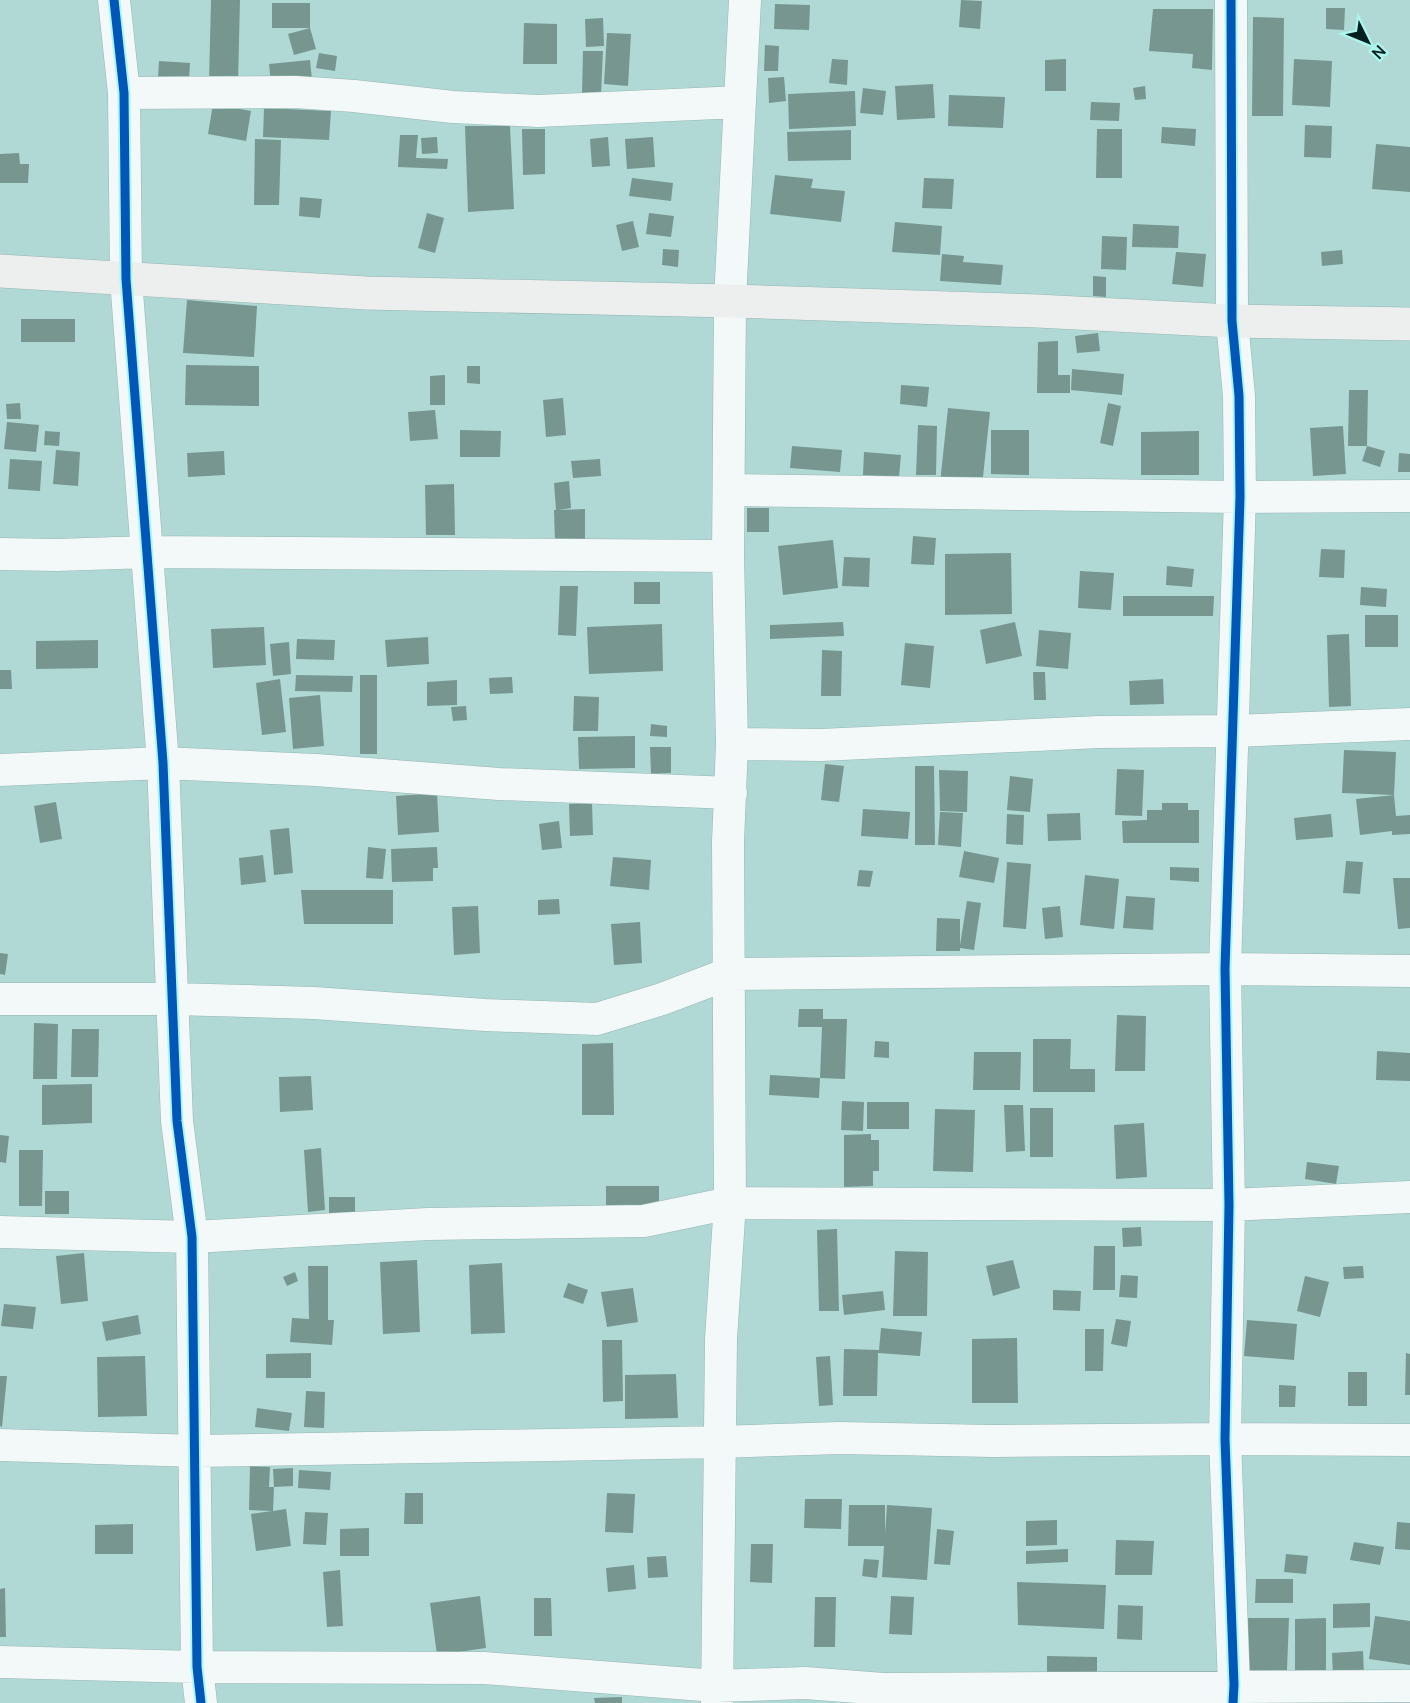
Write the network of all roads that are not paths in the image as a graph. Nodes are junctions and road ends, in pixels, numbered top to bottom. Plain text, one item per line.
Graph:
1 (114, 0) edge
2 (745, 0) edge
3 (1231, 0) edge
4 (124, 93) junction
5 (740, 102) junction
6 (0, 271) edge
7 (126, 279) junction
8 (730, 301) junction
9 (1232, 321) junction
10 (1410, 324) edge
11 (729, 490) junction
12 (1410, 496) edge
13 (1240, 497) junction
14 (148, 552) junction
15 (0, 554) edge
16 (728, 556) junction
17 (1410, 724) edge
18 (1233, 731) junction
19 (732, 744) junction
20 (163, 763) junction
21 (0, 770) edge
22 (730, 793) junction
23 (1225, 969) junction
24 (1410, 971) edge
25 (728, 974) junction
26 (0, 999) edge
27 (173, 999) junction
28 (1410, 1197) edge
29 (730, 1203) junction
30 (1229, 1205) junction
31 (0, 1232) edge
32 (192, 1237) junction
33 (1225, 1439) junction
34 (1410, 1440) edge
35 (720, 1442) junction
36 (0, 1445) edge
37 (196, 1451) junction
38 (0, 1662) edge
39 (197, 1667) junction
40 (1410, 1686) edge
41 (716, 1694) edge
42 (1233, 1694) edge
43 (201, 1703) edge

1 - 4 street
2 - 5 street
3 - 9 street
4 - 5 street
4 - 7 street
5 - 8 street
6 - 7 street
7 - 8 street
7 - 14 street
8 - 9 street
8 - 11 street
9 - 10 street
9 - 13 street
11 - 13 street
11 - 16 street
12 - 13 street
13 - 18 street
14 - 15 street
14 - 16 street
14 - 20 street
16 - 19 street
17 - 18 street
18 - 19 street
18 - 23 street
19 - 22 street
20 - 21 street
20 - 22 street
20 - 27 street
22 - 25 street
23 - 24 street
23 - 25 street
23 - 30 street
25 - 27 street
25 - 29 street
26 - 27 street
27 - 32 street
28 - 30 street
29 - 30 street
29 - 32 street
29 - 35 street
30 - 33 street
31 - 32 street
32 - 37 street
33 - 34 street
33 - 35 street
33 - 42 street
35 - 37 street
35 - 41 street
36 - 37 street
37 - 39 street
38 - 39 street
39 - 41 street
39 - 43 street
40 - 42 street
41 - 42 street

